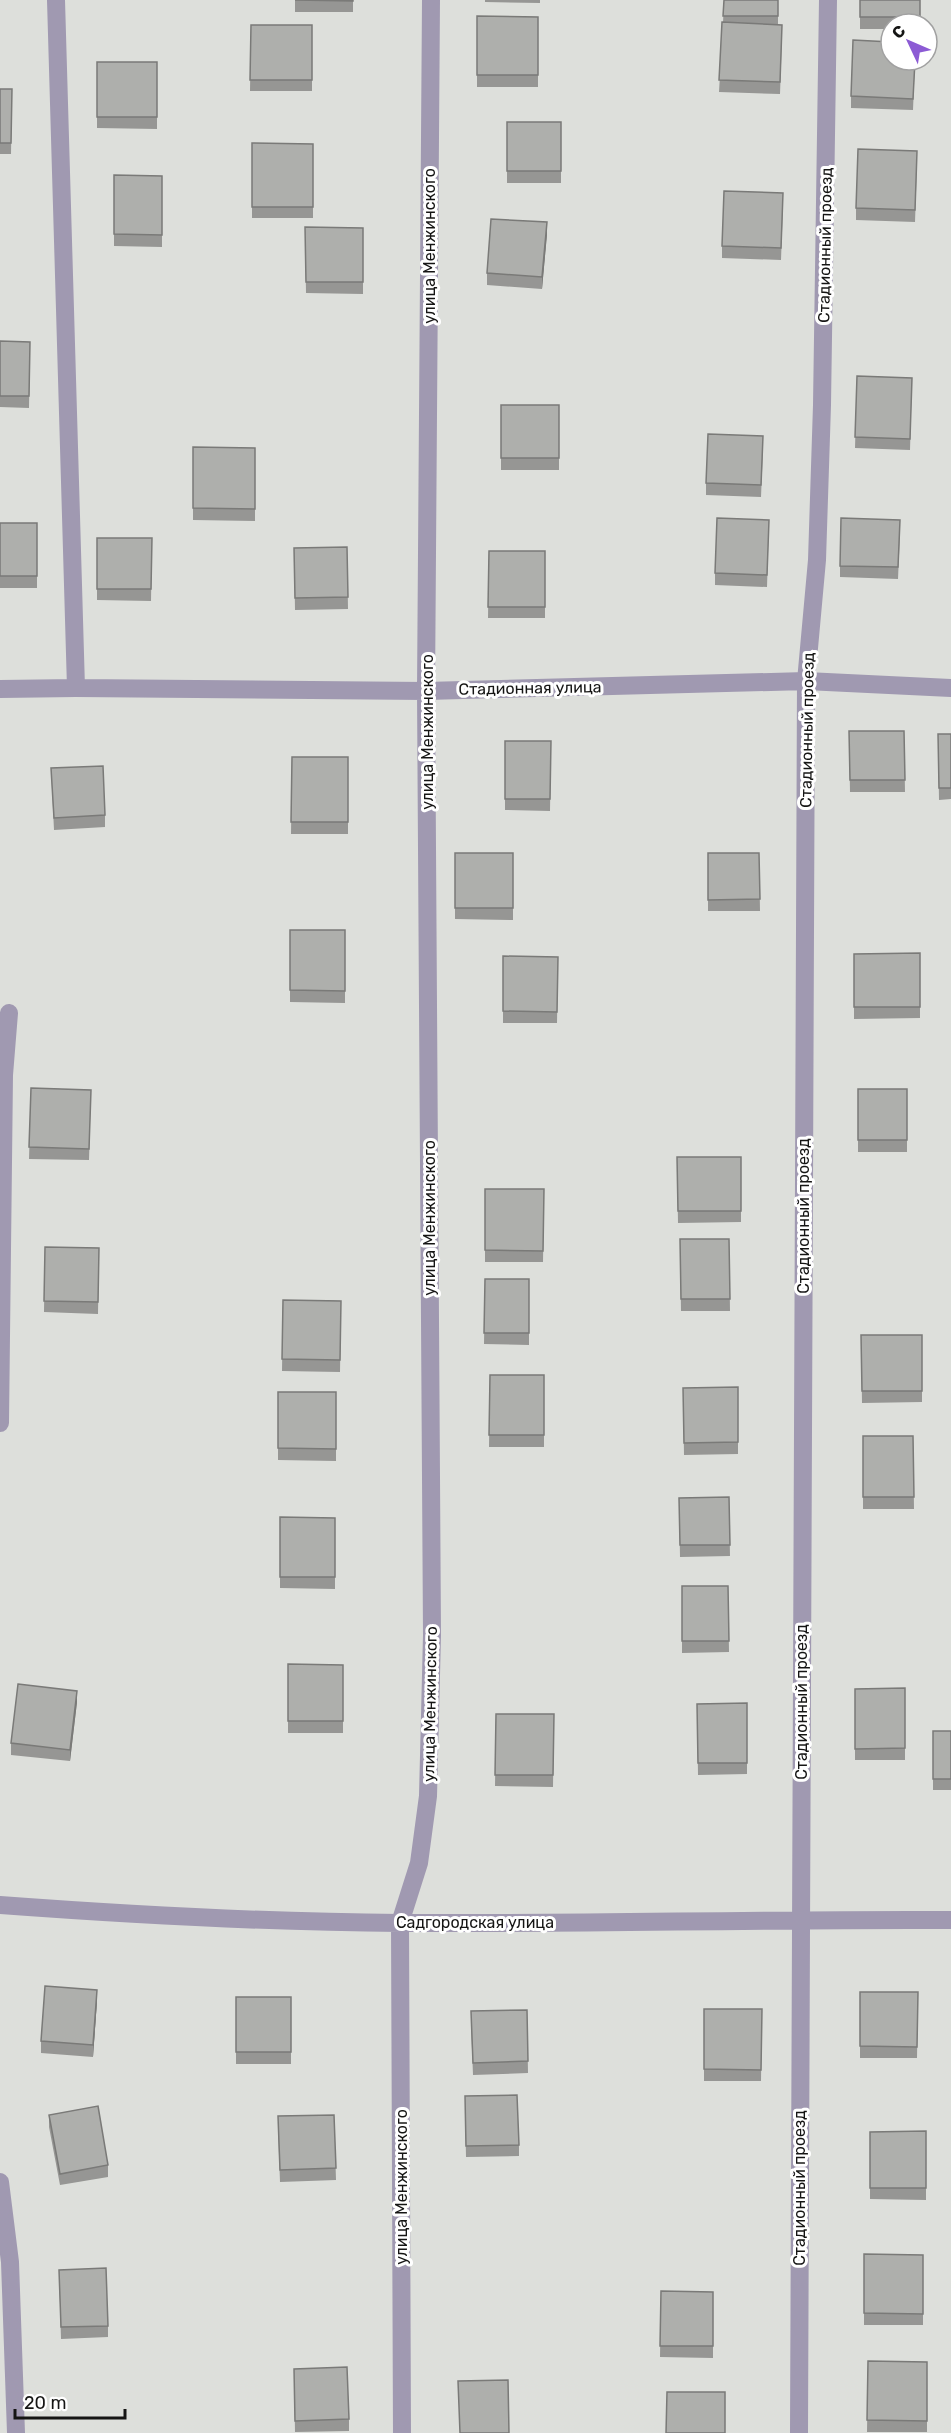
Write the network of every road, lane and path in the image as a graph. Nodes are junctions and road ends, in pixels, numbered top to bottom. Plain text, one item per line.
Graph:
1 (56, 0) edge
2 (431, 0) edge
3 (828, 0) edge
4 (806, 681) junction
5 (76, 688) junction
6 (951, 688) edge
7 (0, 689) edge
8 (426, 691) junction
9 (9, 1013) dead end
10 (0, 1423) edge
11 (0, 1905) edge
12 (800, 1919) junction
13 (951, 1920) edge
14 (400, 1923) junction
15 (0, 2182) edge
16 (16, 2433) edge
17 (402, 2433) edge
18 (799, 2433) edge

1 - 5 street
2 - 8 street, улица Менжинского
3 - 4 street, Стадионный проезд
4 - 6 street, Стадионная улица
4 - 8 street, Стадионная улица
4 - 12 street, Стадионный проезд
5 - 7 street, Стадионная улица
5 - 8 street, Стадионная улица
8 - 14 street, улица Менжинского
9 - 10 street
11 - 14 street, Садгородская улица
12 - 13 street, Садгородская улица
12 - 14 street, Садгородская улица
12 - 18 street, Стадионный проезд
14 - 17 street, улица Менжинского
15 - 16 street

